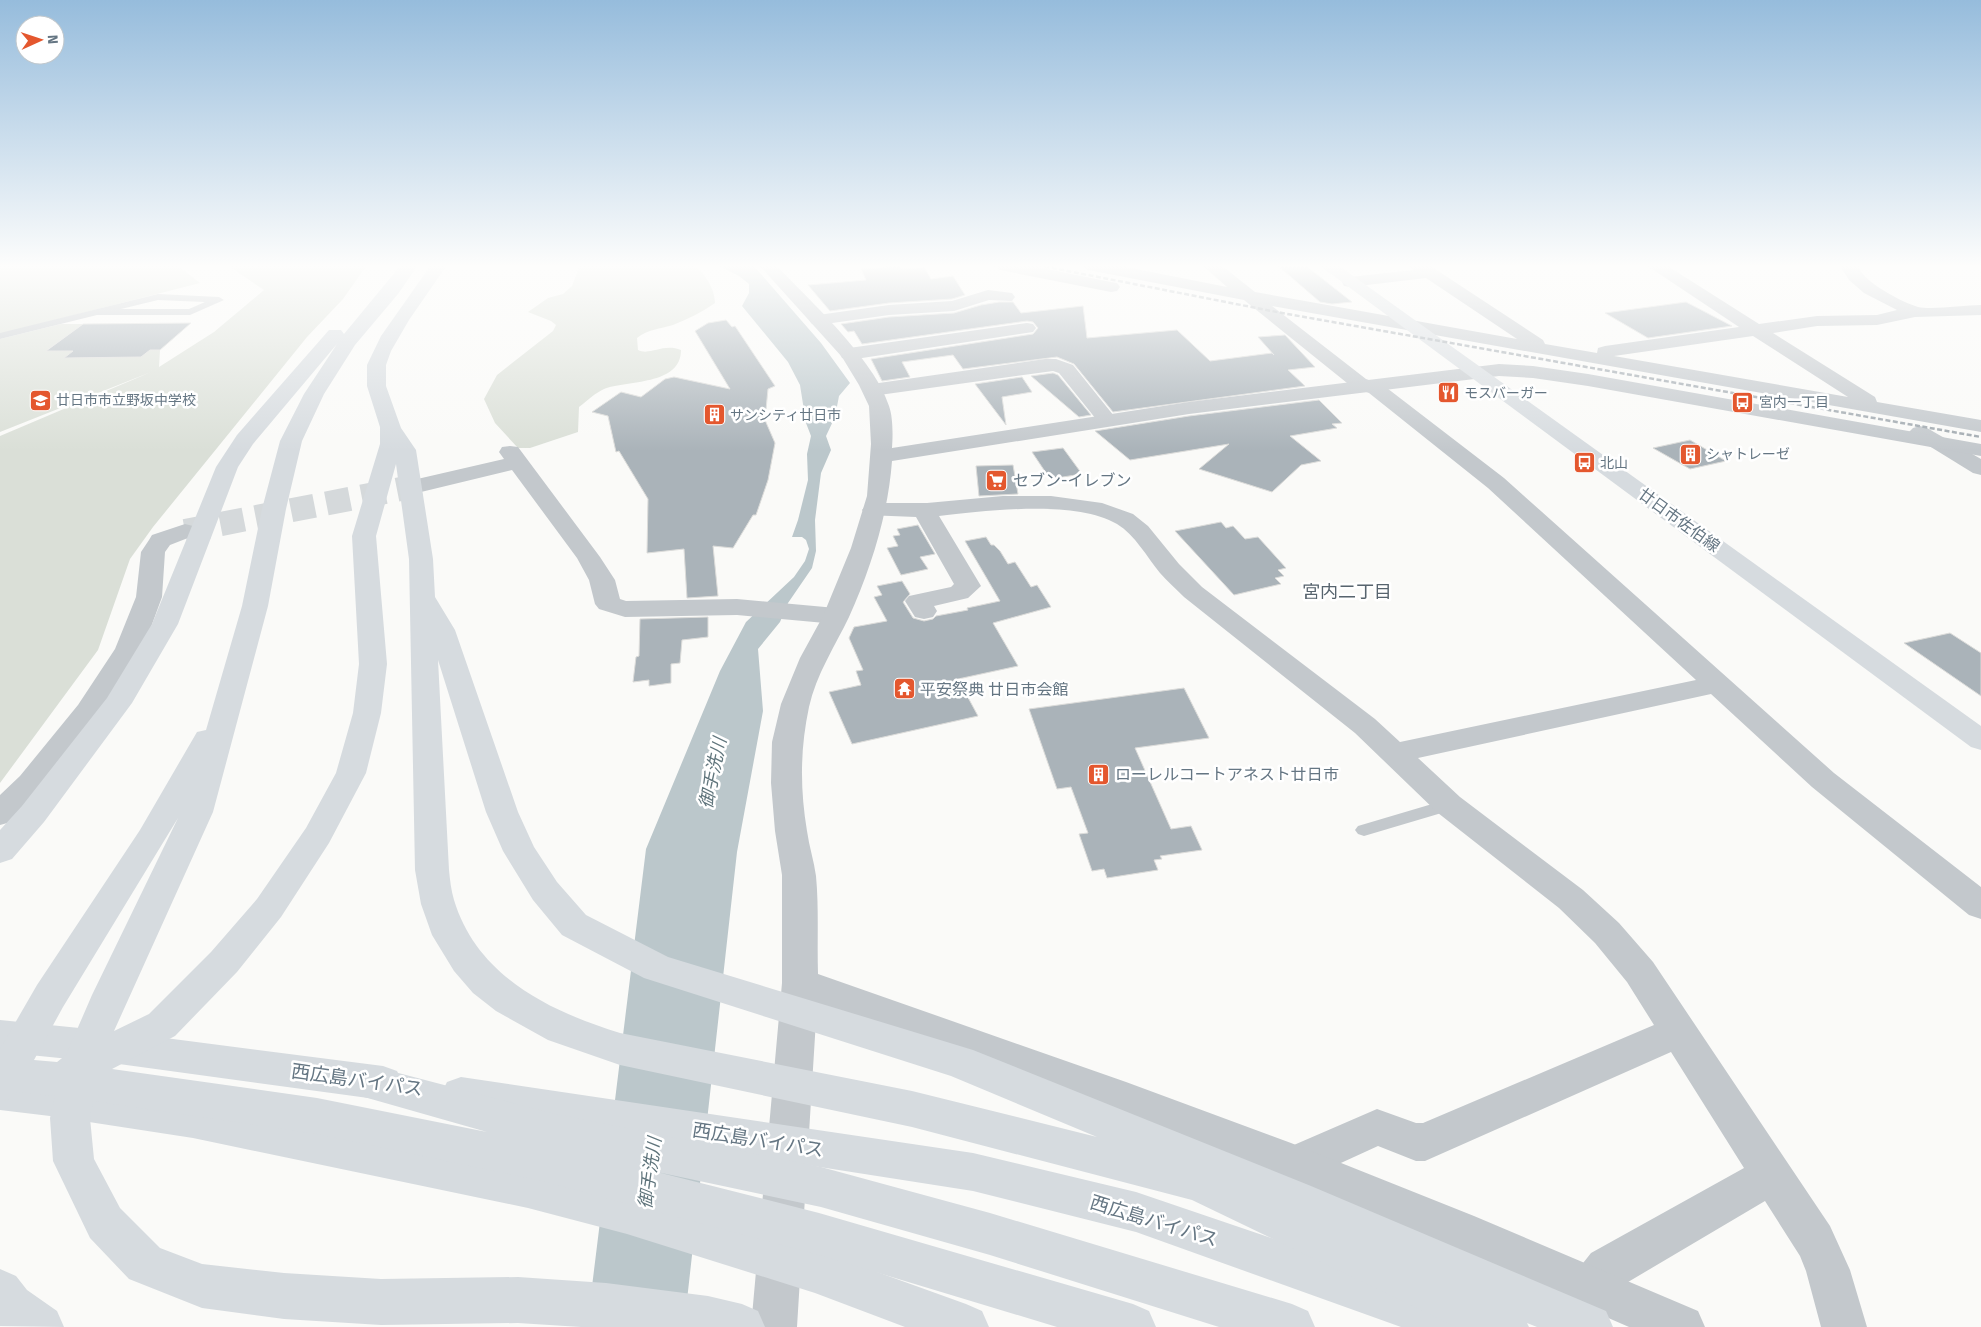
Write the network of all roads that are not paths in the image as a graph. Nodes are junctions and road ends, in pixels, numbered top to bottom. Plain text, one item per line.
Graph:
1 (36, 327) edge
2 (341, 327) edge
3 (359, 327) edge
4 (397, 327) edge
5 (824, 327) edge
6 (1289, 327) edge
7 (1320, 327) edge
8 (1408, 327) edge
9 (1510, 327) edge
10 (1753, 327) edge
11 (1778, 327) edge
12 (1027, 328) dead end
13 (1414, 328) junction
14 (1335, 330) dead end
15 (1758, 330) junction
16 (0, 336) edge
17 (1390, 340) dead end
18 (346, 342) junction
19 (1438, 345) junction
20 (1544, 349) junction
21 (849, 354) junction
22 (1582, 355) junction
23 (304, 371) junction
24 (1487, 371) junction
25 (1366, 386) junction
26 (872, 390) junction
27 (1878, 408) junction
28 (1107, 420) junction
29 (1981, 426) edge
30 (390, 428) junction
31 (1938, 442) junction
32 (1981, 450) edge
33 (881, 456) junction
34 (1981, 468) edge
35 (421, 485) tunnel mouth
36 (874, 510) junction
37 (924, 510) junction
38 (185, 531) tunnel mouth
39 (424, 597) junction
40 (924, 611) dead end
41 (828, 615) junction
42 (234, 676) junction
43 (1717, 684) junction
44 (1981, 740) edge
45 (1396, 753) junction
46 (1449, 805) junction
47 (0, 814) edge
48 (1364, 830) dead end
49 (0, 851) edge
50 (1981, 906) edge
51 (800, 983) junction
52 (1678, 1032) junction
53 (0, 1036) edge
54 (119, 1048) junction
55 (0, 1074) edge
56 (58, 1078) junction
57 (0, 1085) edge
58 (0, 1094) edge
59 (544, 1147) junction
60 (1295, 1165) junction
61 (822, 1169) junction
62 (1772, 1175) junction
63 (817, 1252) junction
64 (0, 1292) edge
65 (1591, 1308) edge
66 (41, 1327) edge
67 (742, 1327) edge
68 (774, 1327) edge
69 (966, 1327) edge
70 (1133, 1327) edge
71 (1292, 1327) edge
72 (1466, 1327) edge
73 (1506, 1327) edge
74 (1682, 1327) edge
75 (1844, 1327) edge

1 - 16 lane
2 - 23 main road
3 - 18 main road
4 - 30 main road
5 - 21 street
6 - 25 street
7 - 14 street
8 - 13 street
9 - 20 street
10 - 15 street
11 - 15 street
12 - 21 street
13 - 19 main road, 廿日市佐伯線
13 - 20 street
15 - 22 street
15 - 27 street
17 - 19 street
18 - 23 main road
18 - 42 main road
19 - 24 main road, 廿日市佐伯線
20 - 22 street
21 - 26 street
22 - 24 street
22 - 27 street
23 - 49 main road
24 - 25 street
24 - 31 street
24 - 44 main road, 廿日市佐伯線
25 - 28 street
25 - 43 street
26 - 28 street
26 - 33 street
27 - 29 street
27 - 31 street
28 - 33 street
30 - 39 main road
30 - 54 main road
31 - 32 street
31 - 34 street
33 - 36 street
35 - 41 street
36 - 37 street
36 - 41 street
37 - 40 street
37 - 45 street
38 - 47 street
39 - 65 main road
39 - 73 main road
41 - 51 street
42 - 57 main road
42 - 67 main road
43 - 45 street
43 - 50 street
45 - 46 street
46 - 48 lane
46 - 52 street
51 - 60 street
51 - 68 street
52 - 60 street
52 - 62 street
53 - 54 main road, 西広島バイパス
54 - 56 main road
54 - 59 main road, 西広島バイパス
55 - 56 main road
56 - 59 main road
58 - 59 main road
59 - 61 main road
59 - 63 main road
60 - 65 street
61 - 71 main road
61 - 72 main road, 西広島バイパス
62 - 65 street
62 - 75 street
63 - 69 main road
63 - 70 main road
64 - 66 main road
65 - 74 street

